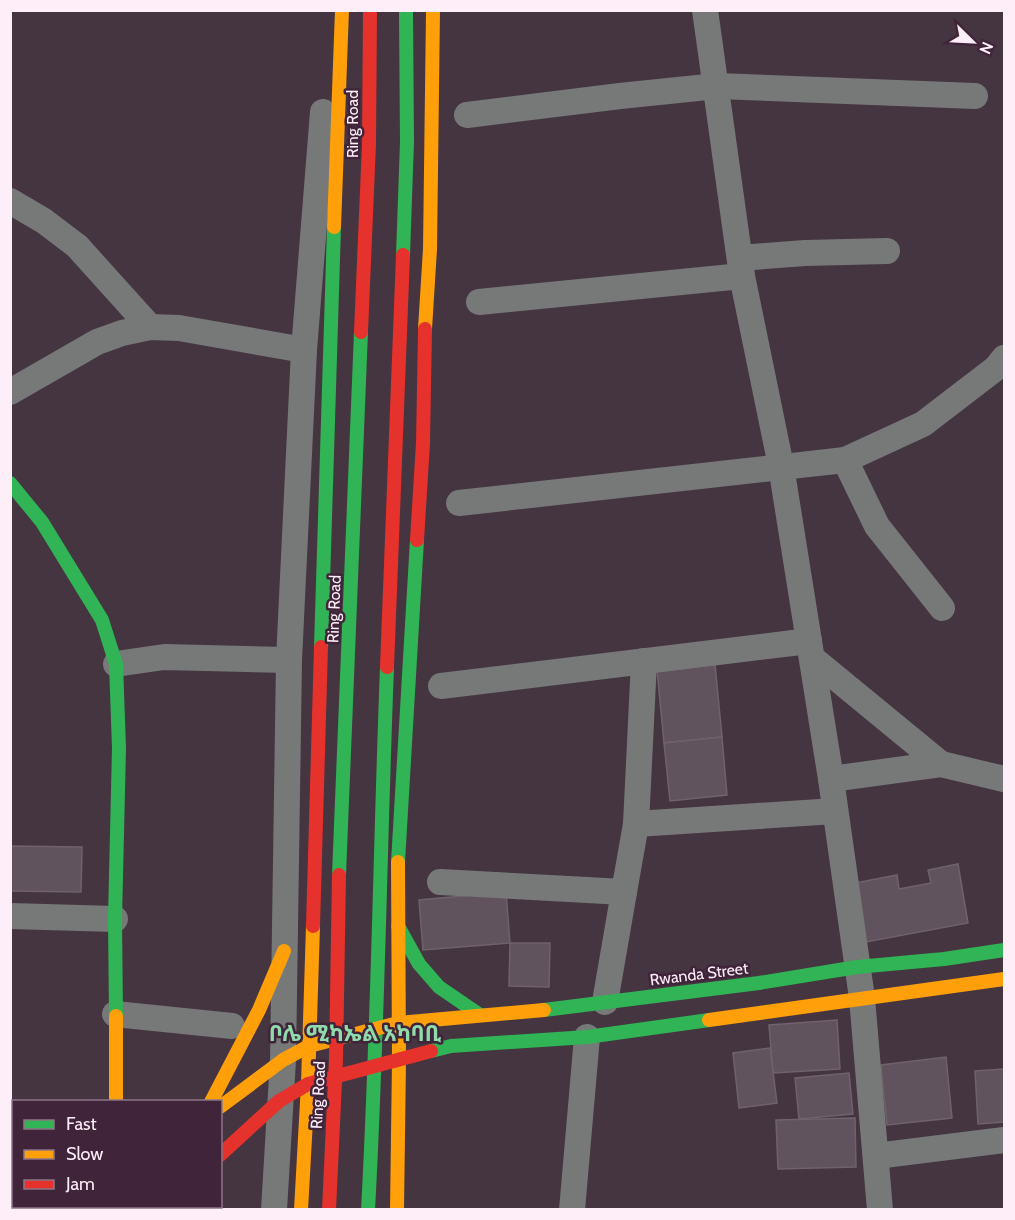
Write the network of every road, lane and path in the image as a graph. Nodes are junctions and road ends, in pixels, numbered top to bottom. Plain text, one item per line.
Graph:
1 (337, 10) edge
2 (342, 10) edge
3 (370, 10) edge
4 (406, 10) edge
5 (433, 10) edge
6 (705, 10) edge
7 (717, 86) junction
8 (975, 96) dead end
9 (467, 115) dead end
10 (10, 201) edge
11 (887, 251) dead end
12 (741, 267) junction
13 (478, 302) dead end
14 (150, 327) junction
15 (304, 350) junction
16 (1005, 358) edge
17 (10, 392) edge
18 (845, 460) junction
19 (781, 466) junction
20 (10, 483) edge
21 (459, 503) dead end
22 (942, 608) dead end
23 (811, 649) junction
24 (289, 660) junction
25 (644, 661) junction
26 (116, 664) junction
27 (441, 686) dead end
28 (941, 764) junction
29 (831, 779) junction
30 (1005, 779) edge
31 (835, 811) junction
32 (636, 824) junction
33 (440, 882) dead end
34 (624, 892) junction
35 (10, 916) edge
36 (115, 919) junction
37 (398, 926) junction
38 (1005, 950) edge
39 (284, 951) junction
40 (857, 967) junction
41 (1005, 979) edge
42 (862, 998) junction
43 (605, 1002) junction
44 (115, 1014) junction
45 (480, 1015) junction
46 (398, 1023) junction
47 (232, 1026) dead end
48 (587, 1037) junction
49 (309, 1046) junction
50 (284, 1060) junction
51 (399, 1060) junction
52 (308, 1084) junction
53 (116, 1100) edge
54 (211, 1100) edge
55 (279, 1101) junction
56 (222, 1106) edge
57 (1005, 1140) edge
58 (222, 1153) edge
59 (876, 1156) junction
60 (274, 1209) edge
61 (301, 1209) edge
62 (329, 1209) edge
63 (368, 1209) edge
64 (397, 1209) edge
65 (572, 1209) edge
66 (880, 1209) edge

1 - 15 street
2 - 49 main road
3 - 62 main road, Ring Road
4 - 63 main road
5 - 37 main road
6 - 7 street
7 - 8 street
7 - 9 street
7 - 12 street
10 - 14 street
11 - 12 street
12 - 13 street
12 - 19 street
14 - 15 street
14 - 17 street
15 - 24 street
16 - 18 street
18 - 19 street
18 - 22 street
19 - 21 street
19 - 23 street
20 - 26 main road
23 - 25 street
23 - 28 street
23 - 29 street
24 - 26 street
24 - 39 street
25 - 27 street
25 - 32 street
26 - 36 main road
28 - 29 street
28 - 30 street
29 - 31 street
31 - 32 street
31 - 40 street
32 - 34 street
33 - 34 street
34 - 43 street
35 - 36 street
36 - 44 main road
37 - 45 main road
37 - 46 main road
38 - 40 main road, Rwanda Street
39 - 50 street
39 - 54 main road
40 - 42 street
40 - 43 main road, Rwanda Street
41 - 42 main road
42 - 48 main road
42 - 59 street
43 - 45 main road, Rwanda Street
44 - 47 street
44 - 53 main road
45 - 46 main road, Rwanda Street
46 - 49 main road, Rwanda Street
46 - 51 main road
48 - 51 main road
48 - 65 street
49 - 50 main road, Rwanda Street
49 - 52 main road
50 - 55 street
50 - 56 main road, Rwanda Street
51 - 52 main road
51 - 64 main road
52 - 55 main road
52 - 61 main road
55 - 58 main road
55 - 60 street
57 - 59 street
59 - 66 street

